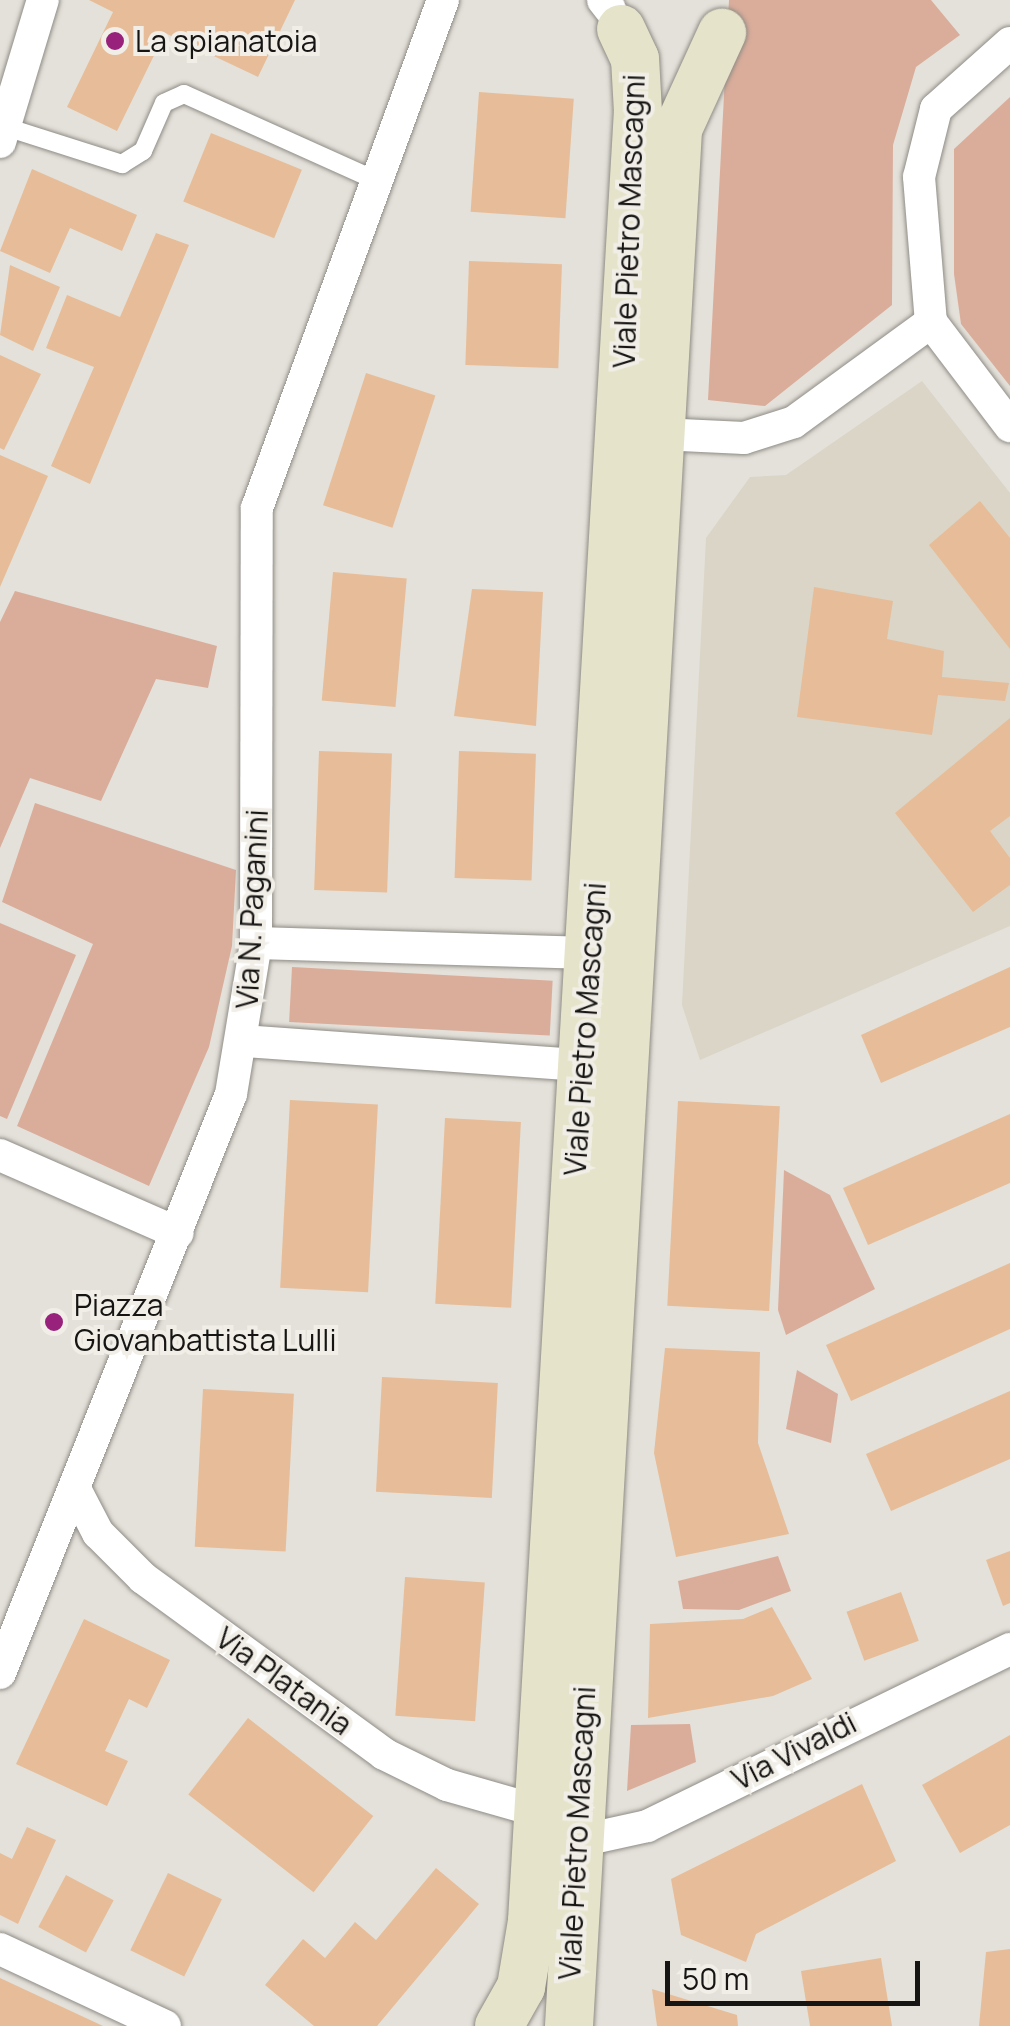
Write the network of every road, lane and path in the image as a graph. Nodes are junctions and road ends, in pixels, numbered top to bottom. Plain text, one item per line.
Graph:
1 (43, 0) edge
2 (444, 0) edge
3 (611, 10) edge
4 (731, 16) edge
5 (1010, 44) edge
6 (4, 136) edge
7 (375, 180) junction
8 (931, 322) junction
9 (1010, 426) edge
10 (660, 434) junction
11 (256, 943) junction
12 (590, 954) junction
13 (244, 1041) junction
14 (582, 1065) junction
15 (0, 1155) edge
16 (178, 1232) junction
17 (75, 1489) junction
18 (1010, 1649) edge
19 (0, 1673) edge
20 (538, 1811) junction
21 (575, 1842) junction
22 (0, 1949) edge
23 (164, 2026) edge
24 (500, 2026) edge
25 (568, 2026) edge

1 - 6 street
2 - 7 street, Via N. Paganini
3 - 4 main road
3 - 12 main road, Viale Pietro Mascagni
4 - 10 main road, Viale Pietro Mascagni
5 - 8 street
6 - 7 lane
7 - 11 street, Via N. Paganini
8 - 9 street
8 - 10 street
10 - 21 main road, Viale Pietro Mascagni
11 - 12 street
11 - 13 street, Via N. Paganini
12 - 14 main road, Viale Pietro Mascagni
13 - 14 street
13 - 16 street, Via N. Paganini
14 - 20 main road, Viale Pietro Mascagni
15 - 16 street
16 - 17 street, Via N. Paganini
17 - 19 street, Via N. Paganini
17 - 20 street, Via Platania
18 - 21 street, Via Vivaldi
20 - 24 main road, Viale Pietro Mascagni
21 - 25 main road, Viale Pietro Mascagni
22 - 23 street

